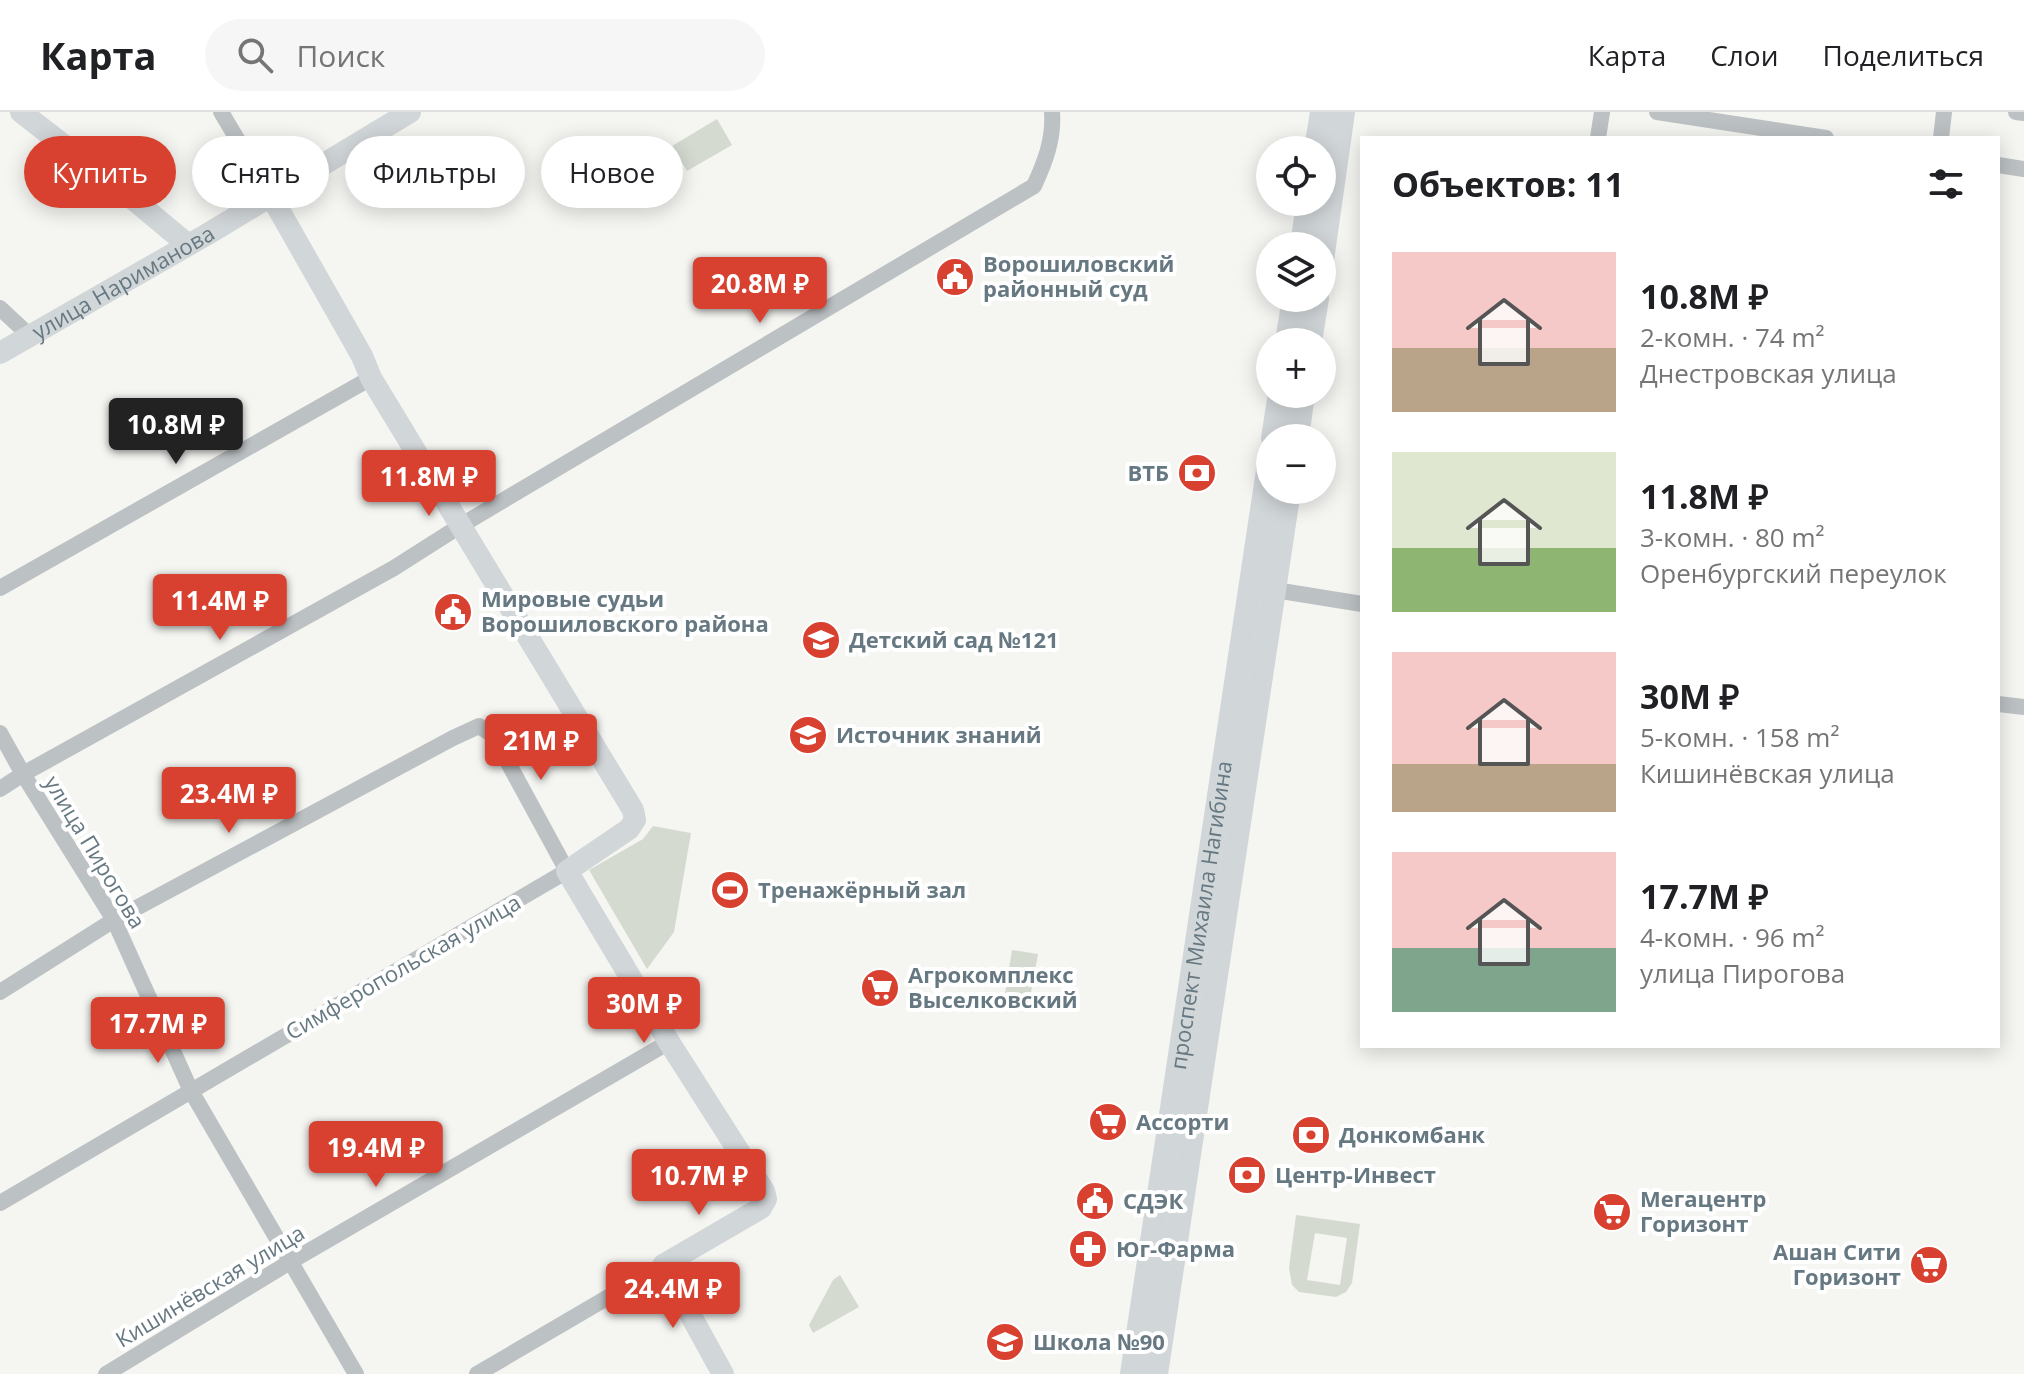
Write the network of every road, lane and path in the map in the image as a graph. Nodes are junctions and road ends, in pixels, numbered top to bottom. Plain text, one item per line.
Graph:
1 (21, 112) edge
2 (221, 112) edge
3 (410, 112) edge
4 (1052, 112) edge
5 (1322, 112) edge
6 (1343, 112) edge
7 (1602, 112) edge
8 (1657, 112) edge
9 (1944, 112) edge
10 (2016, 112) edge
11 (2024, 113) edge
12 (235, 136) edge
13 (1318, 136) edge
14 (1598, 136) edge
15 (1813, 136) edge
16 (1941, 136) edge
17 (329, 161) edge
18 (2000, 165) edge
19 (2024, 169) edge
20 (250, 208) edge
21 (278, 208) edge
22 (1326, 232) edge
23 (187, 244) junction
24 (0, 308) edge
25 (29, 335) junction
26 (0, 353) edge
27 (371, 378) junction
28 (1263, 504) edge
29 (1287, 504) edge
30 (460, 526) junction
31 (0, 588) edge
32 (1275, 590) junction
33 (1360, 604) edge
34 (2000, 704) edge
35 (2024, 707) edge
36 (0, 733) edge
37 (23, 774) junction
38 (0, 789) edge
39 (567, 871) junction
40 (114, 920) junction
41 (0, 992) edge
42 (669, 1042) junction
43 (191, 1091) junction
44 (0, 1203) edge
45 (290, 1262) junction
46 (663, 1265) junction
47 (106, 1374) edge
48 (356, 1374) edge
49 (477, 1374) edge
50 (723, 1374) edge
51 (1132, 1374) edge
52 (1156, 1374) edge

1 - 23 street
2 - 12 street
3 - 17 street, улица Нариманова
4 - 30 street
5 - 13 main road
6 - 22 main road
7 - 14 street
8 - 15 street
9 - 16 street
10 - 11 street
18 - 19 street
20 - 23 street, улица Нариманова
21 - 27 street
23 - 25 street, улица Нариманова
24 - 25 street
25 - 26 street, улица Нариманова
27 - 30 street
27 - 31 street
28 - 51 main road, проспект Михаила Нагибина
29 - 32 main road, проспект Михаила Нагибина
30 - 37 street
30 - 39 street, Симферопольская улица
32 - 33 street
32 - 52 main road, проспект Михаила Нагибина
34 - 35 street
36 - 37 street, улица Пирогова
37 - 38 street
37 - 40 street, улица Пирогова
39 - 40 street
39 - 42 street
39 - 43 street, Симферопольская улица
40 - 41 street
40 - 43 street, улица Пирогова
42 - 45 street, Кишинёвская улица
42 - 46 street
43 - 44 street, Симферопольская улица
43 - 45 street, улица Пирогова
45 - 47 street, Кишинёвская улица
45 - 48 street, улица Пирогова
46 - 49 street
46 - 50 street

